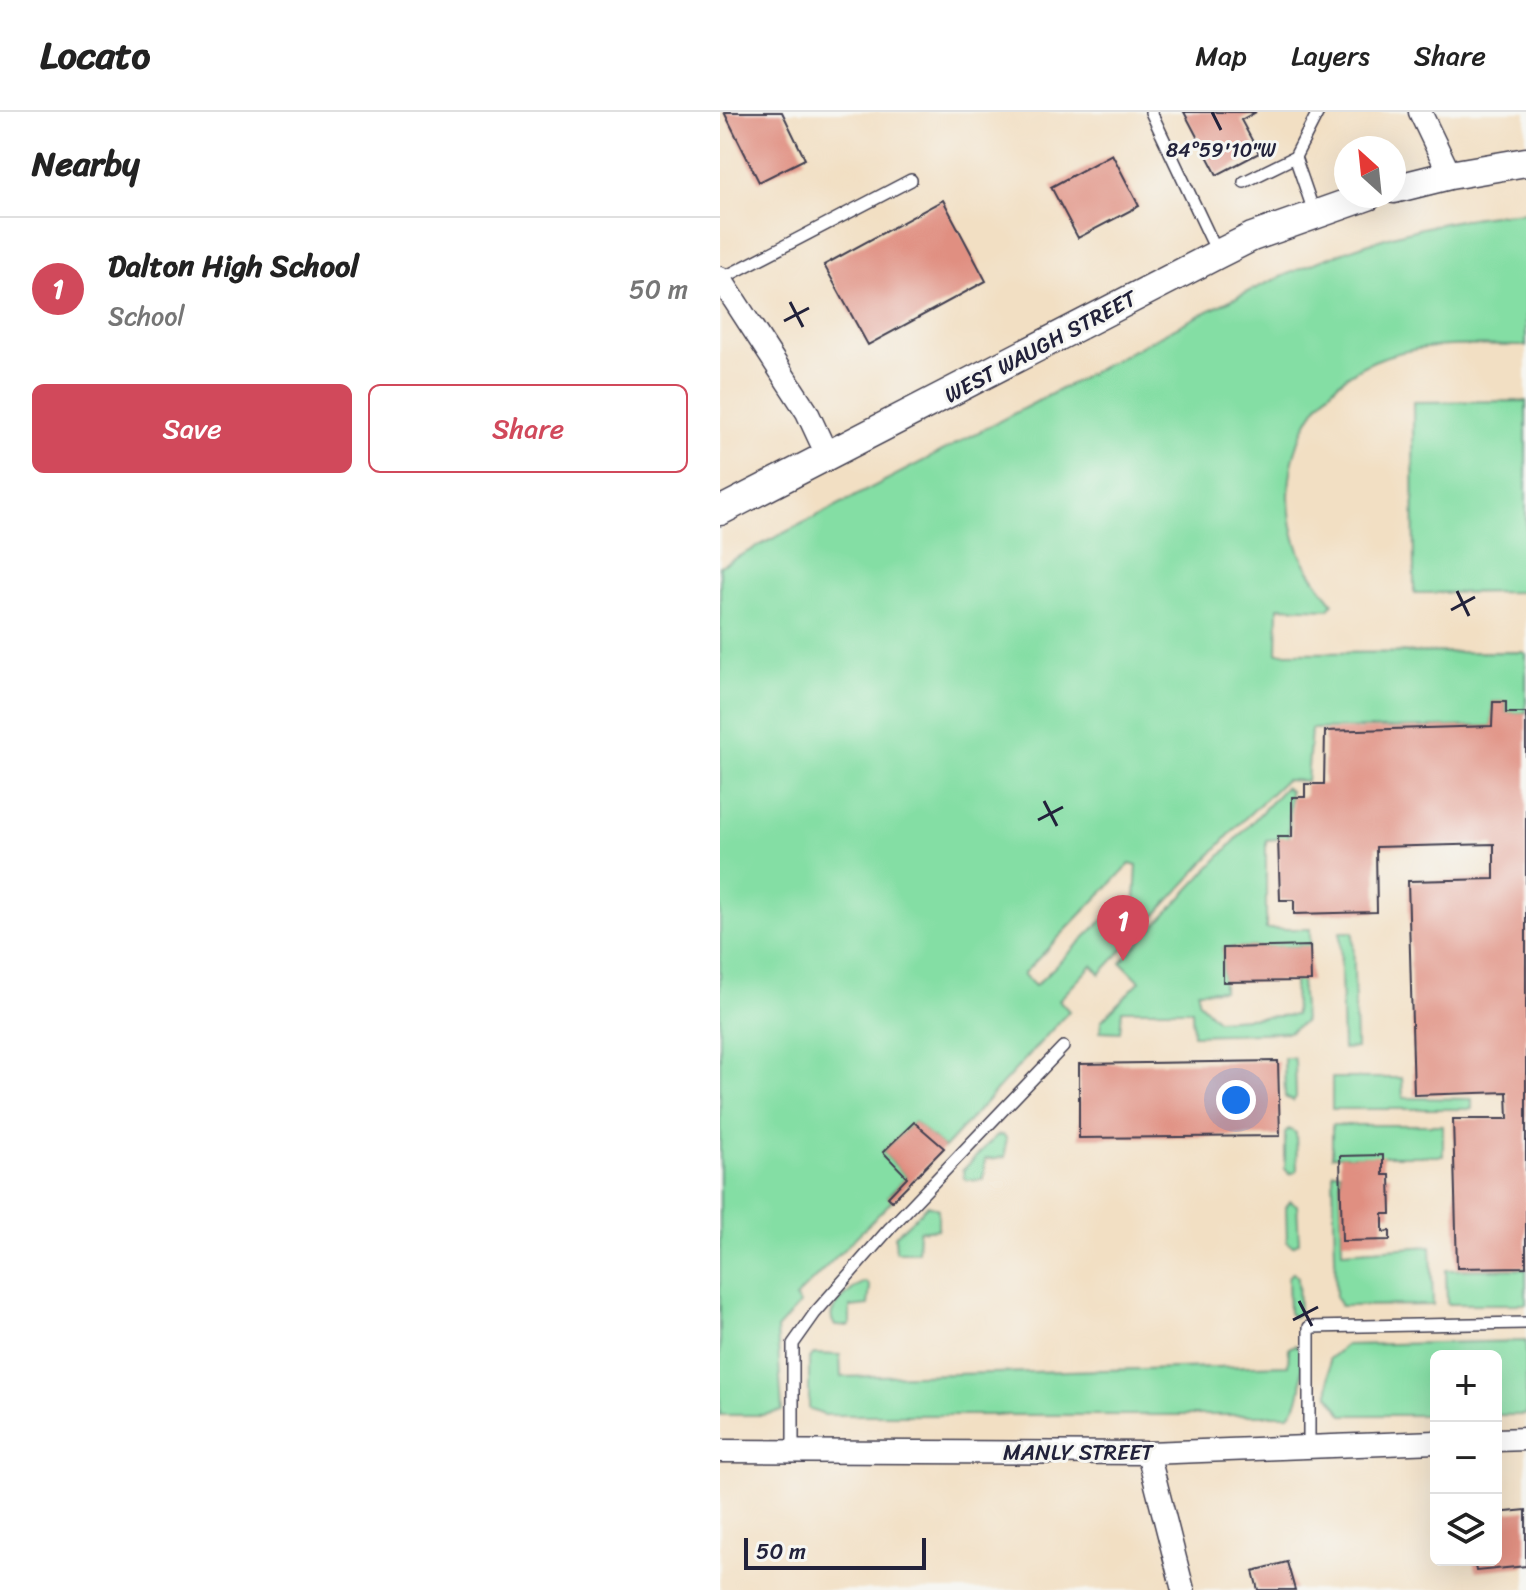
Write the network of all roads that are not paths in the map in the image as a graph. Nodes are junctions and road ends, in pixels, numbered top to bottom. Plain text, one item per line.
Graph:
1 (1151, 112) edge
2 (1318, 112) edge
3 (1420, 112) edge
4 (1295, 157) junction
5 (1526, 162) edge
6 (1450, 175) junction
7 (911, 180) dead end
8 (1244, 182) dead end
9 (1406, 186) edge
10 (1335, 208) edge
11 (1315, 215) junction
12 (1218, 254) junction
13 (720, 278) edge
14 (828, 457) junction
15 (720, 511) edge
16 (1063, 1047) dead end
17 (1526, 1323) edge
18 (1526, 1439) edge
19 (1502, 1440) edge
20 (1430, 1442) edge
21 (1309, 1447) junction
22 (720, 1451) edge
23 (793, 1452) junction
24 (1148, 1453) junction
25 (1183, 1590) edge

1 - 12 lane
2 - 4 lane
3 - 6 street
4 - 8 lane
4 - 11 lane
5 - 6 street
6 - 9 street
7 - 13 lane
10 - 11 street, WEST WAUGH STREET
11 - 12 street, WEST WAUGH STREET
12 - 14 street, WEST WAUGH STREET
13 - 14 street
14 - 15 street, WEST WAUGH STREET
16 - 23 lane
17 - 21 lane
18 - 19 street
20 - 21 street, MANLY STREET
21 - 24 street, MANLY STREET
22 - 23 street, MANLY STREET
23 - 24 street, MANLY STREET
24 - 25 street

